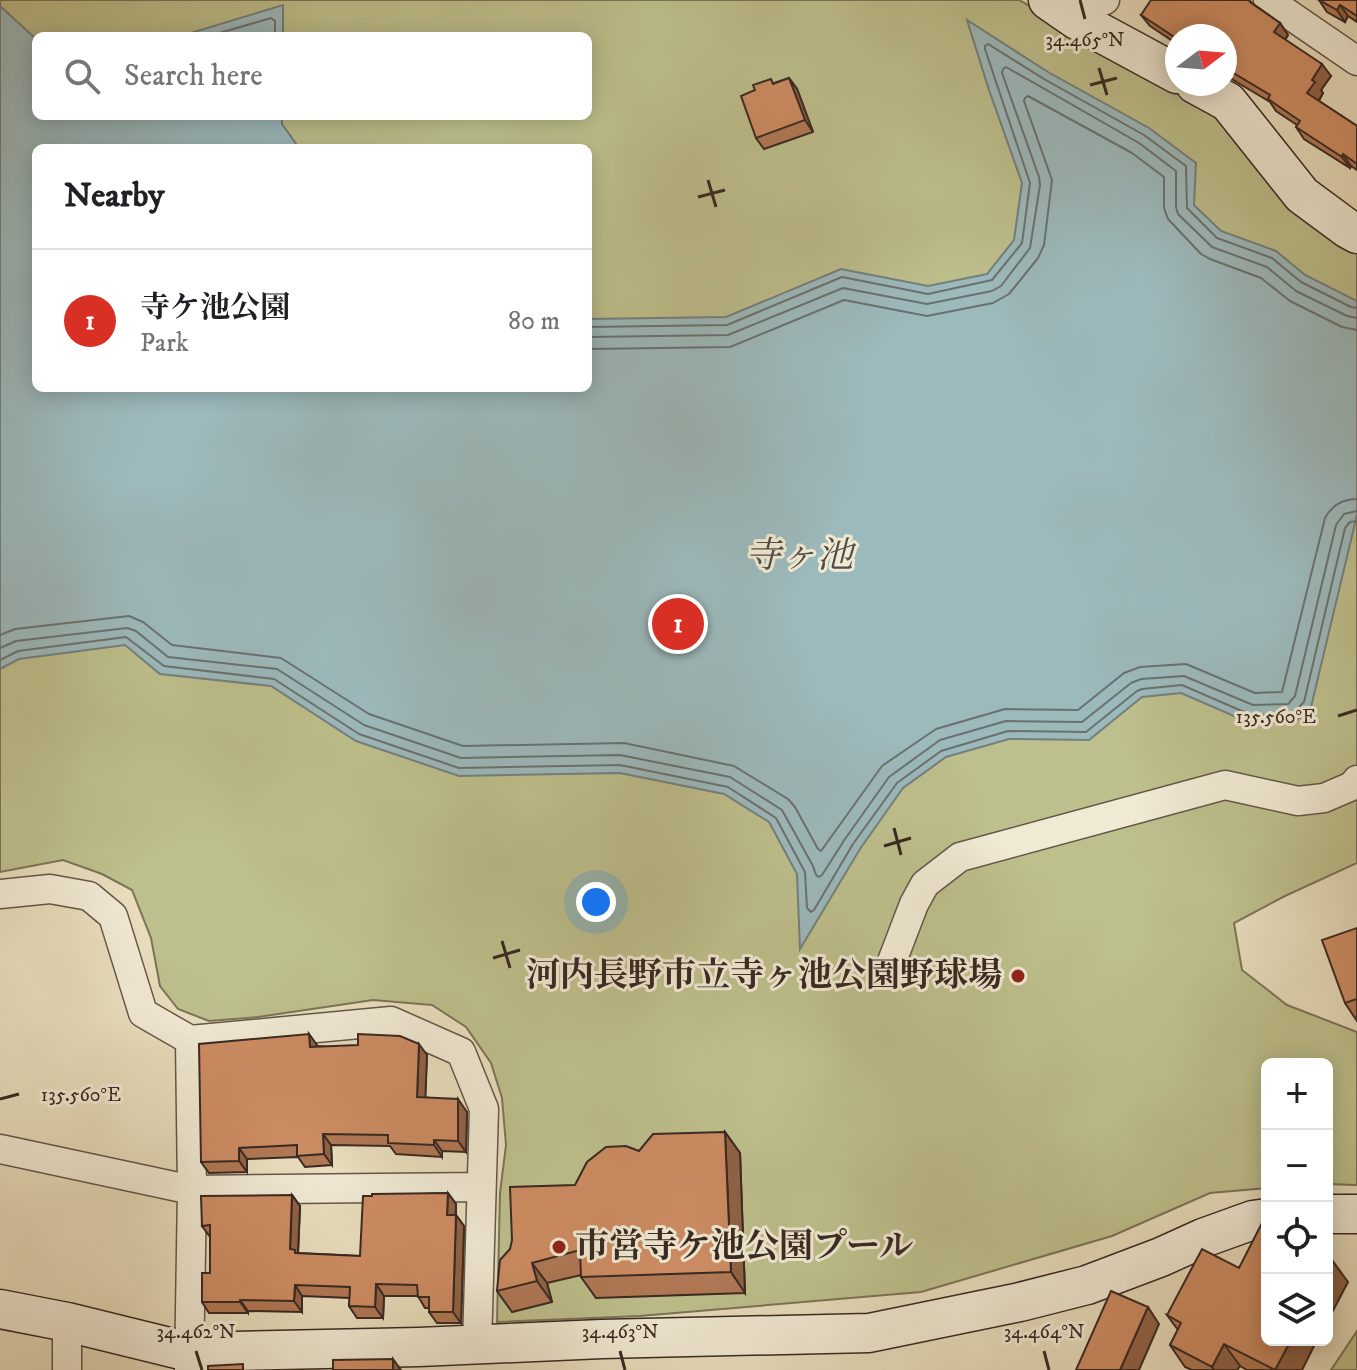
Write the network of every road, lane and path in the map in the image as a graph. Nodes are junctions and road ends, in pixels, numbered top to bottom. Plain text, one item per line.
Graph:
1 (1268, 0) edge
2 (1077, 7) edge
3 (1357, 61) edge
4 (1165, 66) edge
5 (1217, 96) edge
6 (1357, 234) edge
7 (1357, 780) edge
8 (0, 894) edge
9 (891, 964) dead end
10 (190, 1040) junction
11 (0, 1149) edge
12 (480, 1187) junction
13 (192, 1190) junction
14 (1333, 1214) edge
15 (1357, 1214) edge
16 (1261, 1219) edge
17 (0, 1309) edge
18 (67, 1322) junction
19 (477, 1345) junction
20 (419, 1359) edge
21 (337, 1360) edge
22 (189, 1361) edge
23 (67, 1370) edge

1 - 3 street
2 - 4 street
5 - 6 street
7 - 9 street
8 - 10 street
10 - 12 street
10 - 13 street
11 - 13 street
12 - 13 street
12 - 19 street
13 - 22 street
14 - 15 street
16 - 19 street
17 - 18 street
18 - 22 street
18 - 23 street
19 - 20 street
20 - 21 street
21 - 22 street

